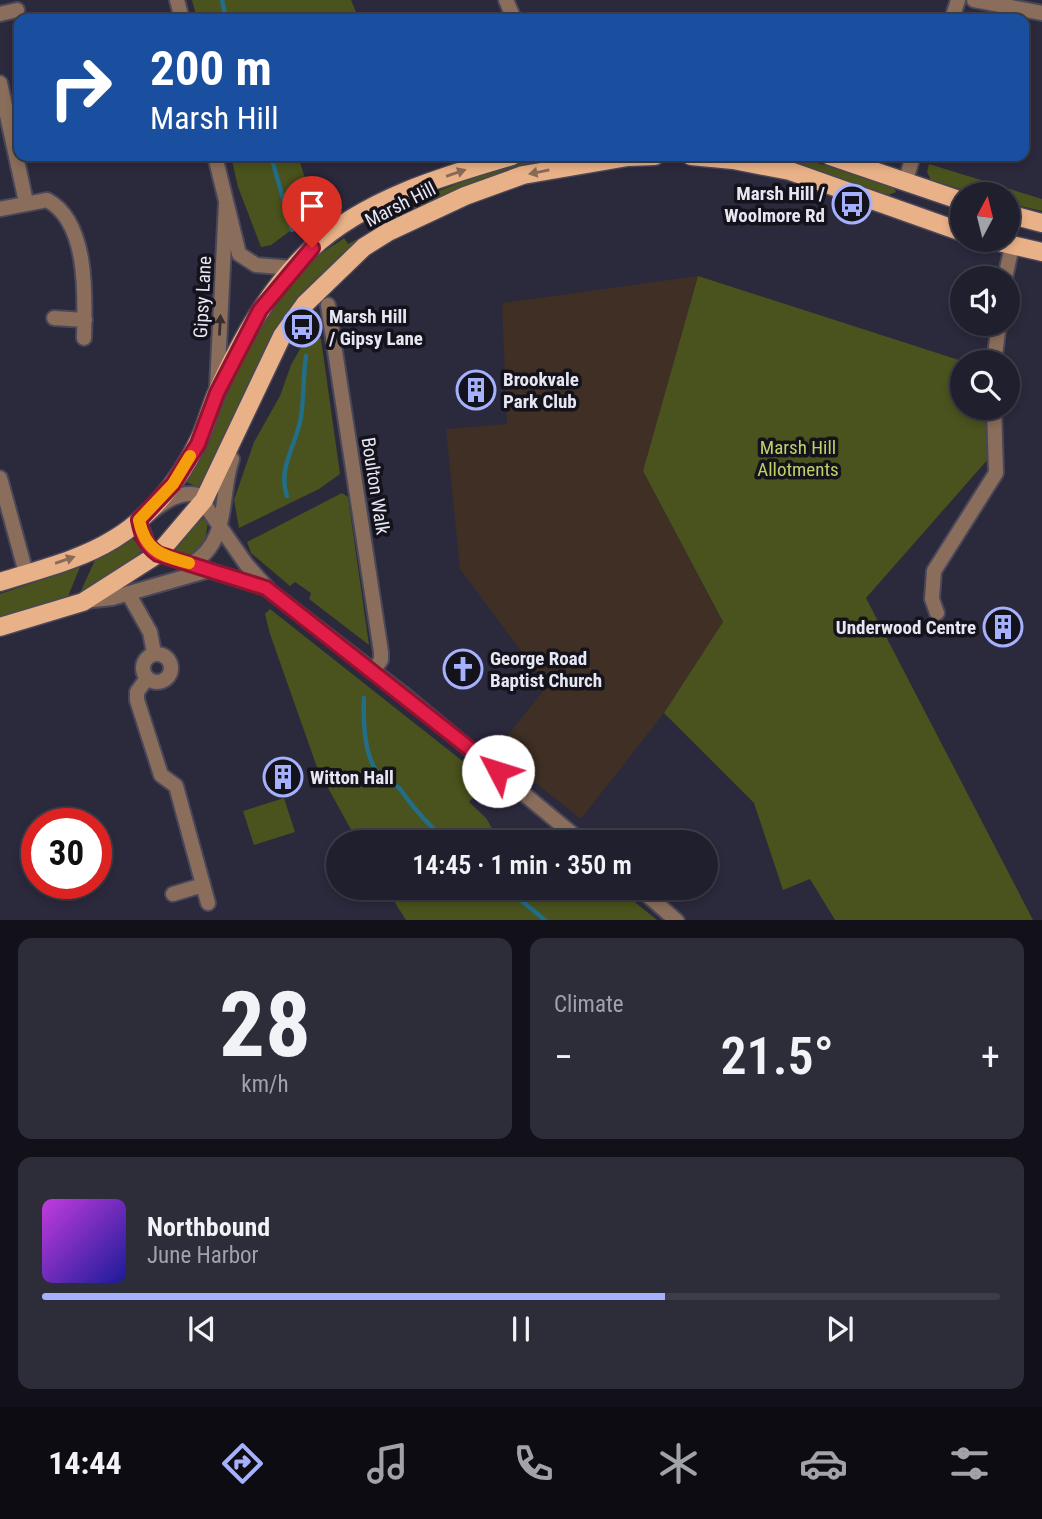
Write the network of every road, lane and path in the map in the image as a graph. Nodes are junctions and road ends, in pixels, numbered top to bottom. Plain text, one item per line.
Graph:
1 (974, 0) edge
2 (16, 10) dead end
3 (1042, 13) edge
4 (0, 14) edge
5 (0, 83) edge
6 (14, 147) edge
7 (17, 161) edge
8 (216, 161) edge
9 (497, 161) edge
10 (605, 161) edge
11 (738, 161) edge
12 (846, 161) edge
13 (912, 161) edge
14 (906, 180) junction
15 (950, 196) edge
16 (26, 202) junction
17 (226, 203) junction
18 (0, 209) edge
19 (899, 210) junction
20 (1020, 217) edge
21 (1042, 223) edge
22 (950, 228) edge
23 (1020, 248) edge
24 (1042, 252) edge
25 (293, 268) junction
26 (328, 305) dead end
27 (54, 318) dead end
28 (85, 320) junction
29 (84, 338) dead end
30 (217, 393) junction
31 (244, 413) junction
32 (994, 420) edge
33 (0, 478) edge
34 (204, 500) junction
35 (139, 520) junction
36 (221, 527) junction
37 (158, 554) junction
38 (191, 564) junction
39 (206, 571) junction
40 (26, 573) junction
41 (0, 582) edge
42 (266, 588) junction
43 (128, 593) junction
44 (83, 602) junction
45 (937, 613) dead end
46 (0, 626) edge
47 (155, 653) junction
48 (373, 671) junction
49 (147, 678) junction
50 (567, 830) edge
51 (203, 885) junction
52 (173, 894) dead end
53 (653, 900) edge
54 (208, 903) dead end
55 (677, 920) edge

1 - 3 street
2 - 4 street
5 - 6 street
7 - 16 street
8 - 17 street, Gipsy Lane
25 -> 9 main road, Marsh Hill
10 -> 31 main road, Marsh Hill
11 - 19 main road
12 - 14 main road
13 - 14 street
14 - 15 main road
14 - 19 main road
16 - 18 street
16 - 28 street
17 - 25 street, Gipsy Lane
30 -> 17 street, Gipsy Lane
19 - 22 main road
20 - 21 main road
23 - 24 main road
25 - 30 main road, Marsh Hill
26 - 48 street, Boulton Walk
27 - 28 street
28 - 29 street
30 - 35 main road, Marsh Hill
31 - 34 main road, Marsh Hill
31 - 36 street
32 - 45 street
33 - 40 street
34 - 35 street
34 - 36 street
34 - 37 main road, Marsh Hill
35 - 37 street
40 -> 35 main road, Marsh Hill
36 - 38 street
36 - 42 street
37 - 38 street
37 - 44 main road, Marsh Hill
38 - 39 street
39 - 42 street
39 - 43 street
40 - 41 main road, Marsh Hill
42 - 48 street
43 - 44 street
43 - 47 street
44 - 46 main road, Marsh Hill
47 - 49 street
47 - 49 street
48 - 50 street
49 - 51 street
51 - 52 street
51 - 54 street
53 - 55 street

